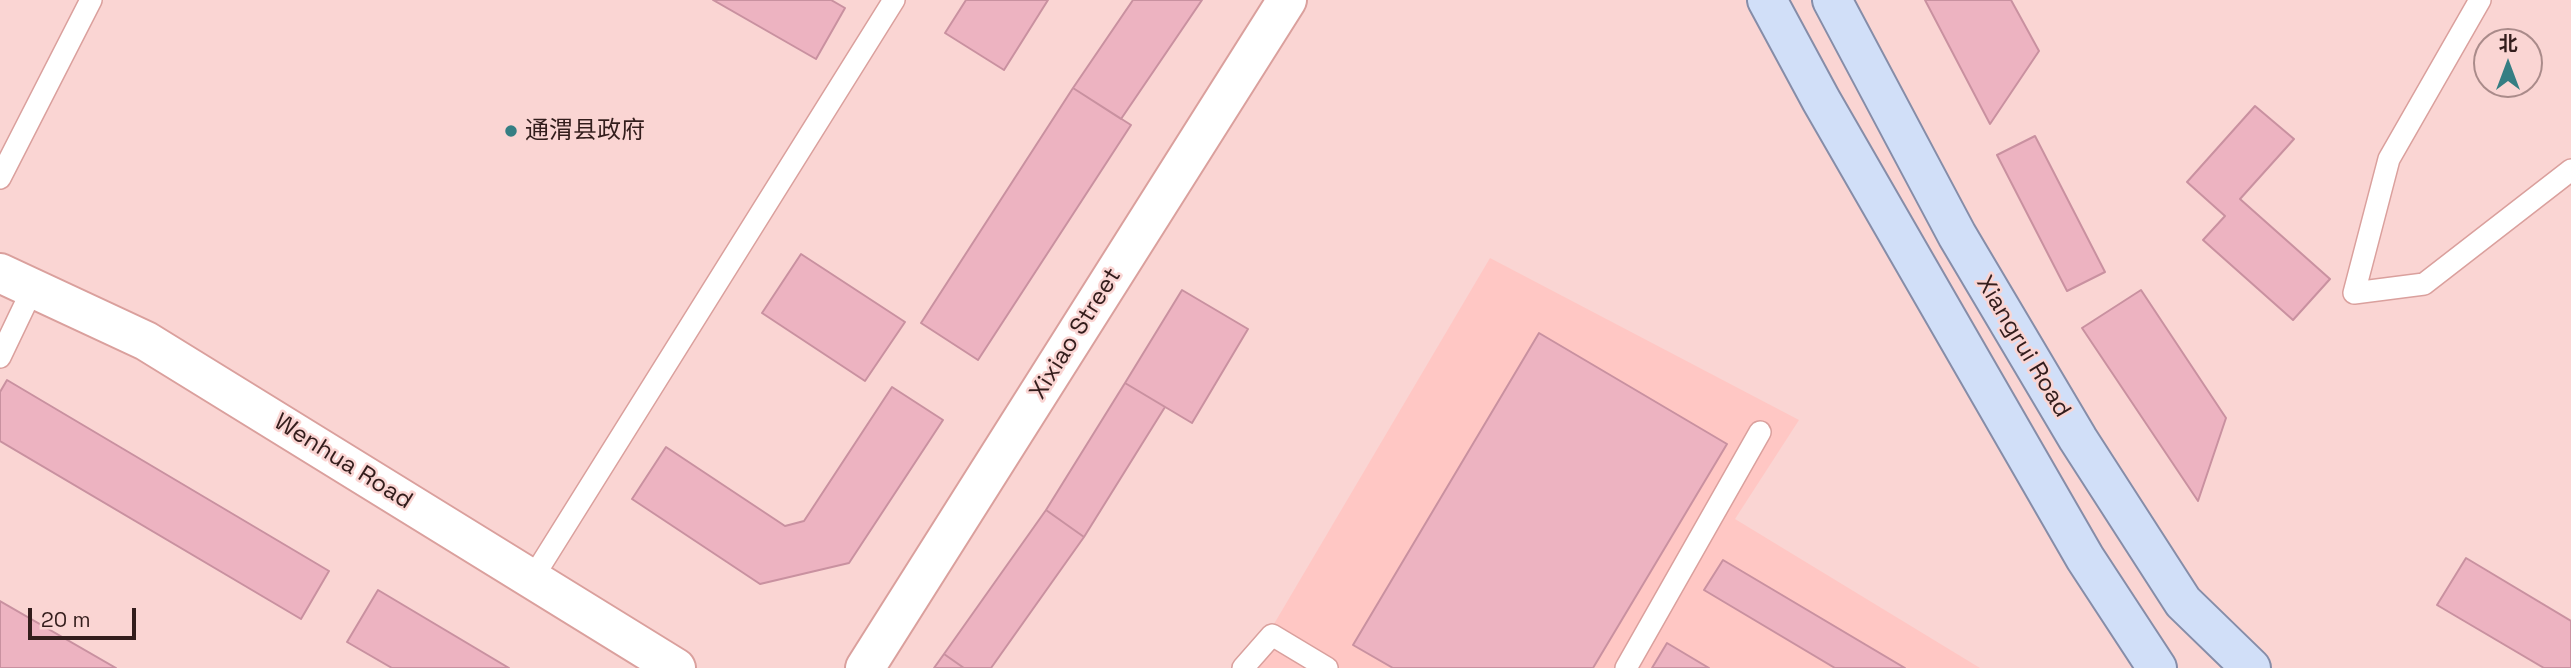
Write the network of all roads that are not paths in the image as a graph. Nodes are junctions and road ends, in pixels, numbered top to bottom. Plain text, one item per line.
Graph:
1 (91, 0) edge
2 (894, 0) edge
3 (1287, 0) edge
4 (1768, 0) edge
5 (1832, 0) edge
6 (2480, 0) edge
7 (2571, 170) edge
8 (0, 178) edge
9 (16, 281) edge
10 (0, 357) edge
11 (1760, 432) dead end
12 (532, 579) junction
13 (676, 668) edge
14 (865, 668) edge
15 (1243, 668) edge
16 (1327, 668) edge
17 (1626, 668) edge
18 (2157, 668) edge
19 (2251, 668) edge

1 - 8 lane
2 - 12 lane
3 - 14 street, Xixiao Street
4 - 18 main road, Xiangrui Road
5 - 19 main road, Xiangrui Road
6 - 7 lane
9 - 10 lane
9 - 12 street, Wenhua Road
11 - 17 lane
12 - 13 street, Wenhua Road
15 - 16 lane

